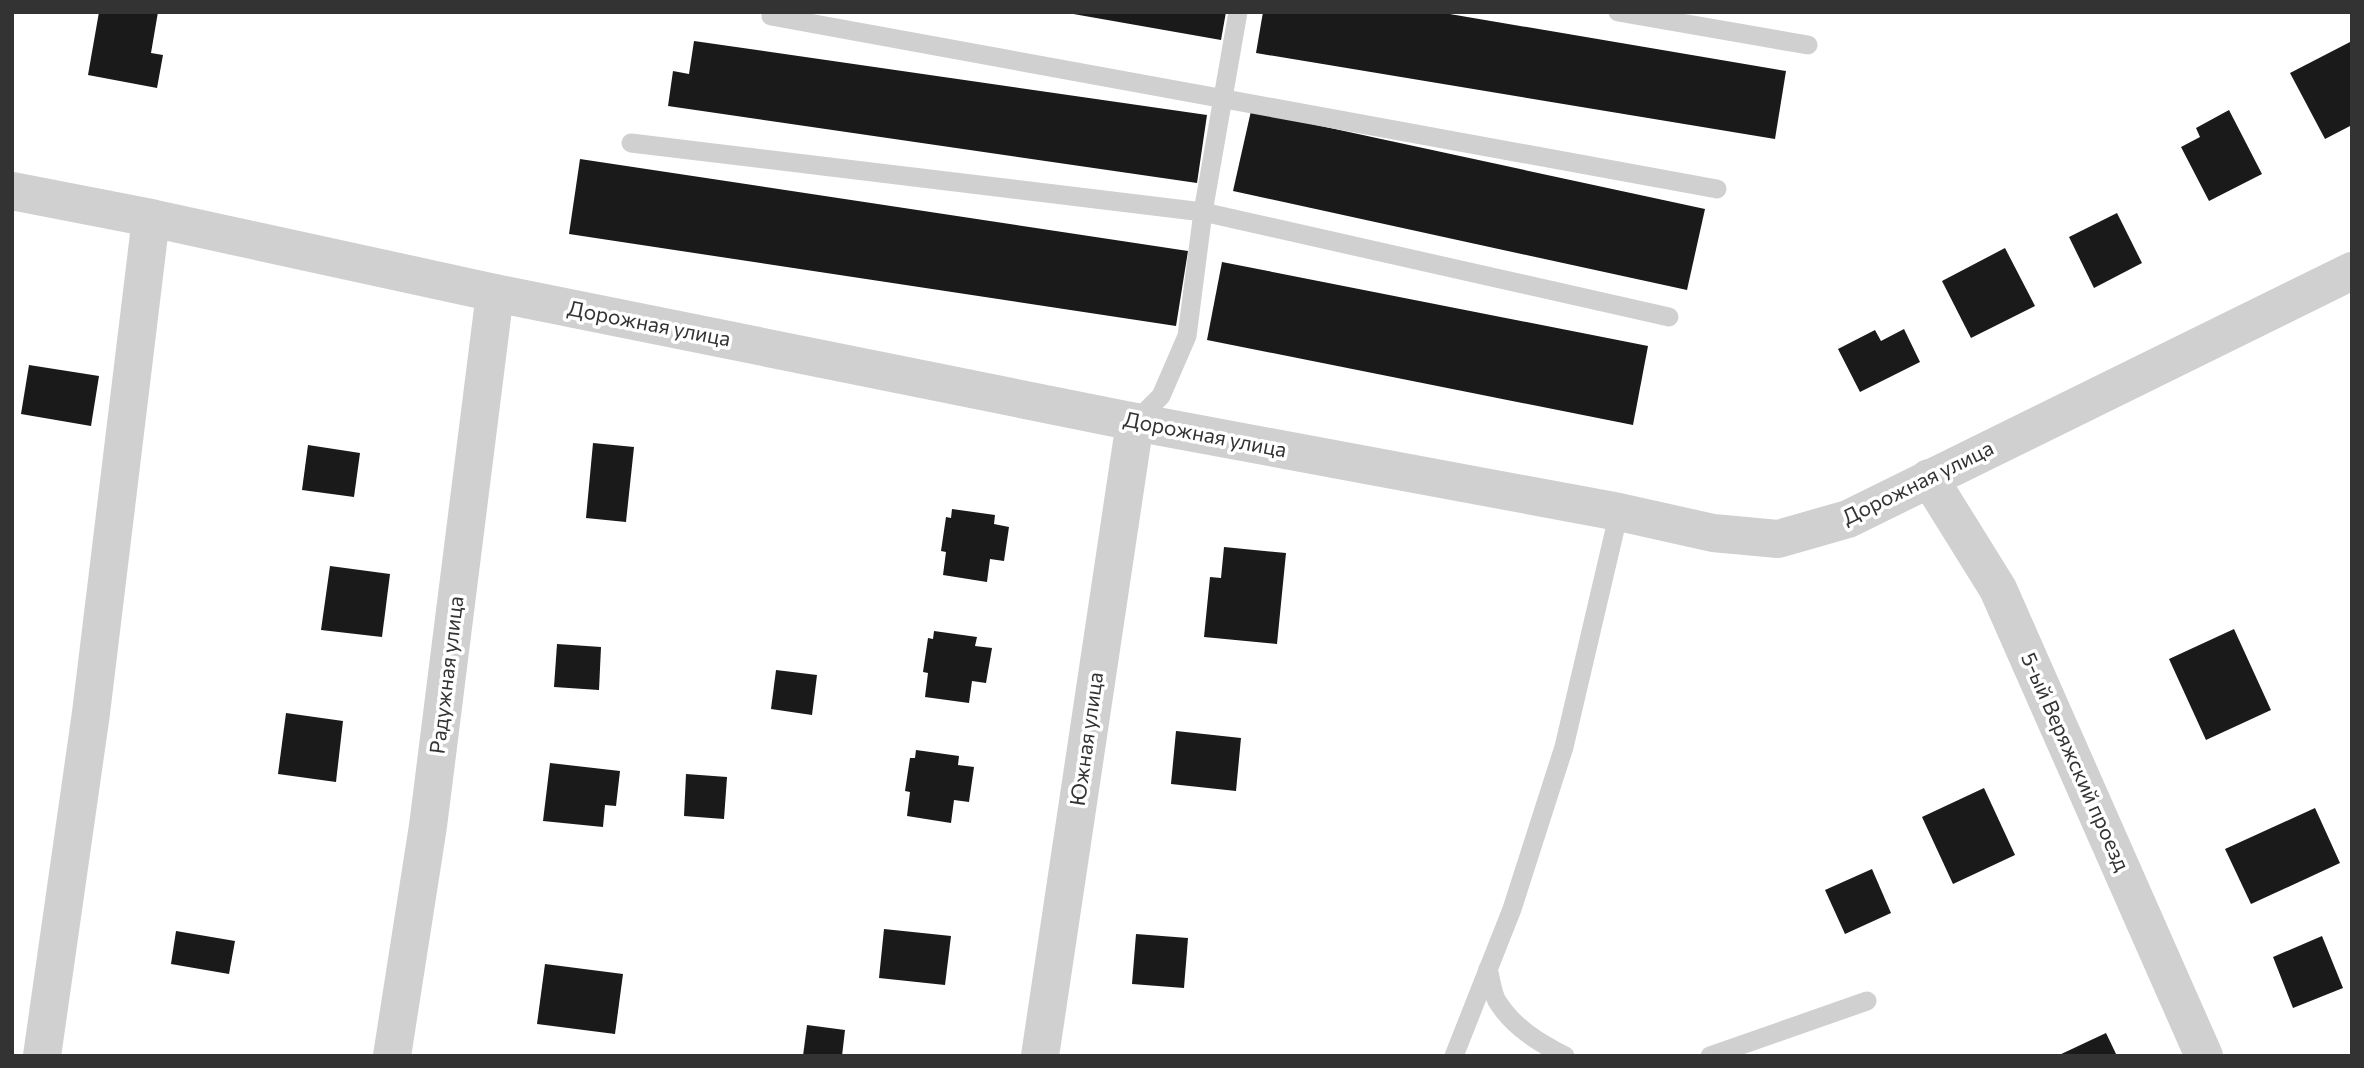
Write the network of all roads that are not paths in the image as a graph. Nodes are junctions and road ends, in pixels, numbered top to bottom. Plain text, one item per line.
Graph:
1 (1238, 12) edge
2 (1618, 12) edge
3 (771, 16) dead end
4 (1808, 45) dead end
5 (1223, 98) junction
6 (631, 142) dead end
7 (1717, 189) dead end
8 (12, 191) edge
9 (1203, 212) junction
10 (151, 218) junction
11 (2352, 271) edge
12 (495, 293) junction
13 (1669, 317) dead end
14 (1135, 422) junction
15 (1929, 478) junction
16 (1619, 512) junction
17 (1488, 969) junction
18 (1867, 1001) dead end
19 (42, 1056) edge
20 (392, 1056) edge
21 (1040, 1056) edge
22 (1454, 1056) edge
23 (1565, 1056) edge
24 (1710, 1056) edge
25 (2204, 1056) edge

1 - 5 lane
2 - 4 lane
3 - 5 lane
5 - 7 lane
5 - 9 lane
6 - 9 lane
8 - 10 street, Дорожная улица
9 - 13 lane
9 - 14 lane
10 - 12 street, Дорожная улица
10 - 19 street
11 - 15 street, Дорожная улица
12 - 14 street, Дорожная улица
12 - 20 street, Радужная улица
14 - 16 street, Дорожная улица
14 - 21 street, Южная улица
15 - 16 street, Дорожная улица
15 - 25 street, 5-ый Веряжский проезд
16 - 17 lane
17 - 22 lane
17 - 23 lane
18 - 24 lane

